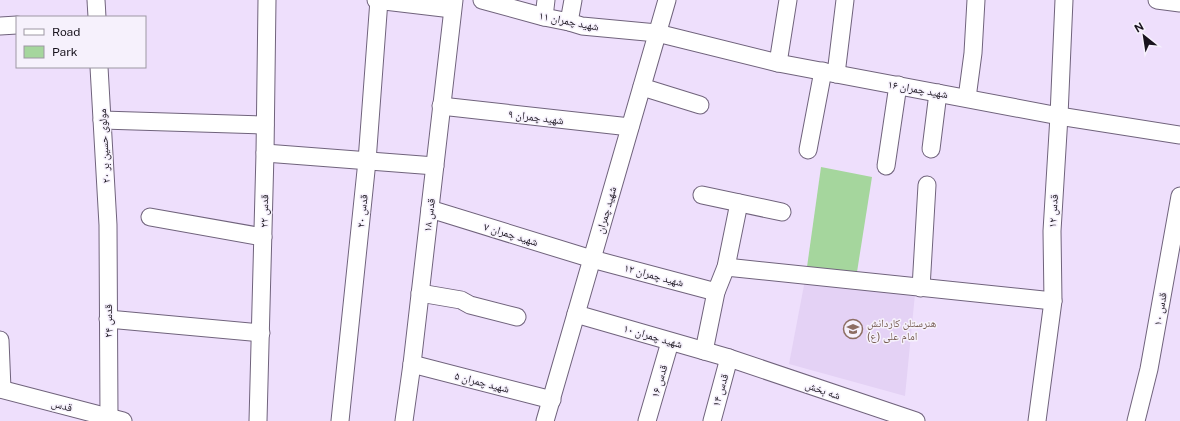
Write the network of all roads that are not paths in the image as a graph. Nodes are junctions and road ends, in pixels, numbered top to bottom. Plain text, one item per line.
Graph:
1 (96, 0) edge
2 (267, 0) edge
3 (376, 0) edge
4 (379, 0) edge
5 (482, 0) edge
6 (546, 0) edge
7 (574, 0) edge
8 (667, 0) edge
9 (788, 0) edge
10 (845, 0) edge
11 (976, 0) edge
12 (1064, 0) edge
13 (1157, 0) edge
14 (1180, 3) edge
15 (453, 5) edge
16 (97, 16) edge
17 (544, 17) junction
18 (569, 22) junction
19 (16, 25) edge
20 (0, 26) edge
21 (657, 33) junction
22 (778, 63) junction
23 (99, 68) edge
24 (829, 73) junction
25 (898, 85) junction
26 (642, 87) junction
27 (938, 93) junction
28 (967, 98) junction
29 (700, 105) dead end
30 (441, 106) junction
31 (1059, 116) junction
32 (102, 120) junction
33 (265, 125) junction
34 (630, 128) junction
35 (1180, 135) edge
36 (931, 149) dead end
37 (808, 150) dead end
38 (265, 153) junction
39 (367, 161) junction
40 (435, 166) junction
41 (886, 166) dead end
42 (927, 185) dead end
43 (702, 195) dead end
44 (1180, 196) edge
45 (739, 203) junction
46 (430, 208) junction
47 (782, 212) dead end
48 (150, 217) dead end
49 (108, 225) joint
50 (263, 237) junction
51 (592, 259) junction
52 (726, 267) junction
53 (921, 288) junction
54 (716, 292) junction
55 (420, 293) junction
56 (1053, 301) junction
57 (576, 314) junction
58 (517, 317) dead end
59 (108, 319) junction
60 (261, 333) junction
61 (0, 340) edge
62 (670, 342) junction
63 (704, 351) junction
64 (729, 358) junction
65 (412, 364) junction
66 (1, 389) edge
67 (552, 400) junction
68 (87, 416) edge
69 (116, 419) edge
70 (258, 421) edge
71 (340, 421) edge
72 (405, 421) edge
73 (546, 421) edge
74 (647, 421) edge
75 (712, 421) edge
76 (916, 421) edge
77 (1037, 421) edge
78 (1136, 421) edge

1 - 16 street
2 - 33 street, قدس ۲۲
3 - 4 street
4 - 15 street
4 - 39 street, قدس ۲۰
5 - 17 street, شهید چمران ۱۱
6 - 17 street
7 - 18 street
8 - 21 street, شهید چمران
9 - 22 street
10 - 24 street
11 - 28 street
12 - 31 street, قدس ۱۲
13 - 14 street
15 - 30 street, قدس ۱۸
17 - 18 street, شهید چمران ۱۱
18 - 21 street, شهید چمران ۱۱
19 - 20 street
21 - 22 street, شهید چمران ۱۶
21 - 26 street, شهید چمران
22 - 24 street, شهید چمران ۱۶
23 - 32 street, مولوی حسین بر ۲۰
24 - 25 street, شهید چمران ۱۶
24 - 37 street
25 - 27 street, شهید چمران ۱۶
25 - 41 street
26 - 29 street
26 - 34 street, شهید چمران
27 - 28 street, شهید چمران ۱۶
27 - 36 street
28 - 31 street, شهید چمران ۱۶
30 - 34 street, شهید چمران ۹
30 - 40 street, قدس ۱۸
31 - 35 street, شهید چمران ۱۶
31 - 56 street, قدس ۱۲
32 - 33 street
32 - 49 street, مولوی حسین بر ۲۰
33 - 38 street, قدس ۲۲
34 - 51 street, شهید چمران
38 - 39 street
38 - 50 street, قدس ۲۲
39 - 40 street
39 - 71 street, قدس ۲۰
40 - 46 street, قدس ۱۸
42 - 53 street
43 - 45 street
44 - 78 street, قدس ۱۰
45 - 47 street
45 - 52 street
46 - 51 street, شهید چمران ۷
46 - 55 street, قدس ۱۸
48 - 50 street
49 - 59 street, قدس ۲۴
50 - 60 street, قدس ۲۲
51 - 54 street, شهید چمران ۱۲
51 - 57 street, شهید چمران
52 - 53 street
52 - 54 street
53 - 56 street
54 - 63 street
55 - 58 street
55 - 65 street, قدس ۱۸
56 - 77 street, قدس ۱۲
57 - 62 street, شهید چمران ۱۰
57 - 67 street, شهید چمران
59 - 60 street
59 - 69 street, قدس ۲۴
60 - 70 street, قدس ۲۲
61 - 66 street
62 - 63 street, شهید چمران ۱۰
62 - 74 street, قدس ۱۶
63 - 64 street, شهید چمران ۱۰
64 - 75 street, قدس ۱۴
64 - 76 street, شه بخش
65 - 67 street, شهید چمران ۵
65 - 72 street, قدس ۱۸
66 - 68 street, قدس
67 - 73 street, شهید چمران
68 - 69 street, قدس

